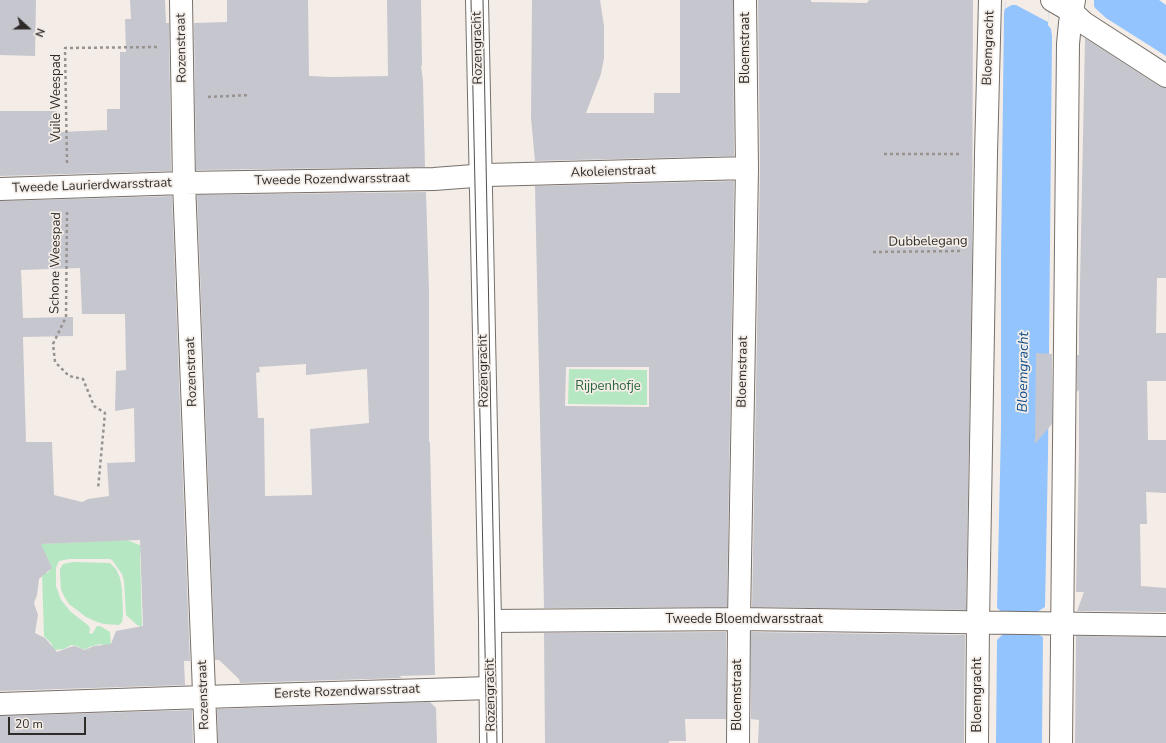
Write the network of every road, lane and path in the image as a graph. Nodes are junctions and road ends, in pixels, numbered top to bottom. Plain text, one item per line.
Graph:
1 (181, 0) edge
2 (477, 0) edge
3 (745, 0) edge
4 (990, 0) edge
5 (1052, 0) edge
6 (1073, 6) edge
7 (165, 47) dead end
8 (1166, 76) edge
9 (250, 95) dead end
10 (183, 98) junction
11 (884, 154) dead end
12 (986, 154) junction
13 (68, 166) dead end
14 (746, 168) junction
15 (480, 176) junction
16 (184, 183) junction
17 (0, 189) edge
18 (67, 208) dead end
19 (984, 251) junction
20 (873, 252) dead end
21 (98, 489) dead end
22 (739, 619) junction
23 (490, 621) junction
24 (988, 622) junction
25 (1056, 623) junction
26 (1166, 625) edge
27 (490, 688) junction
28 (204, 696) junction
29 (0, 704) edge
30 (206, 743) edge
31 (491, 743) edge
32 (738, 743) edge
33 (977, 743) edge
34 (1061, 743) edge

1 - 10 street, Rozenstraat
2 - 15 street, Rozengracht
3 - 14 street, Bloemstraat
4 - 12 street, Bloemgracht
5 - 6 street
6 - 8 street
6 - 25 street
7 - 13 path, Vuile Weespad
9 - 10 path
10 - 16 street, Rozenstraat
11 - 12 path
12 - 19 street, Bloemgracht
14 - 15 street, Akoleienstraat
14 - 22 street, Bloemstraat
15 - 16 street, Tweede Rozendwarsstraat
15 - 23 street, Rozengracht
16 - 17 street, Tweede Laurierdwarsstraat
16 - 28 street, Rozenstraat
18 - 21 path, Schone Weespad
19 - 20 path, Dubbelegang
19 - 24 street, Bloemgracht
22 - 23 street, Tweede Bloemdwarsstraat
22 - 24 street, Tweede Bloemdwarsstraat
22 - 32 street, Bloemstraat
23 - 27 street, Rozengracht
24 - 25 street, Tweede Bloemdwarsstraat
24 - 33 street, Bloemgracht
25 - 26 street, Tweede Bloemdwarsstraat
25 - 34 street
27 - 28 street, Eerste Rozendwarsstraat
27 - 31 street, Rozengracht
28 - 29 street, Eerste Rozendwarsstraat
28 - 30 street, Rozenstraat

